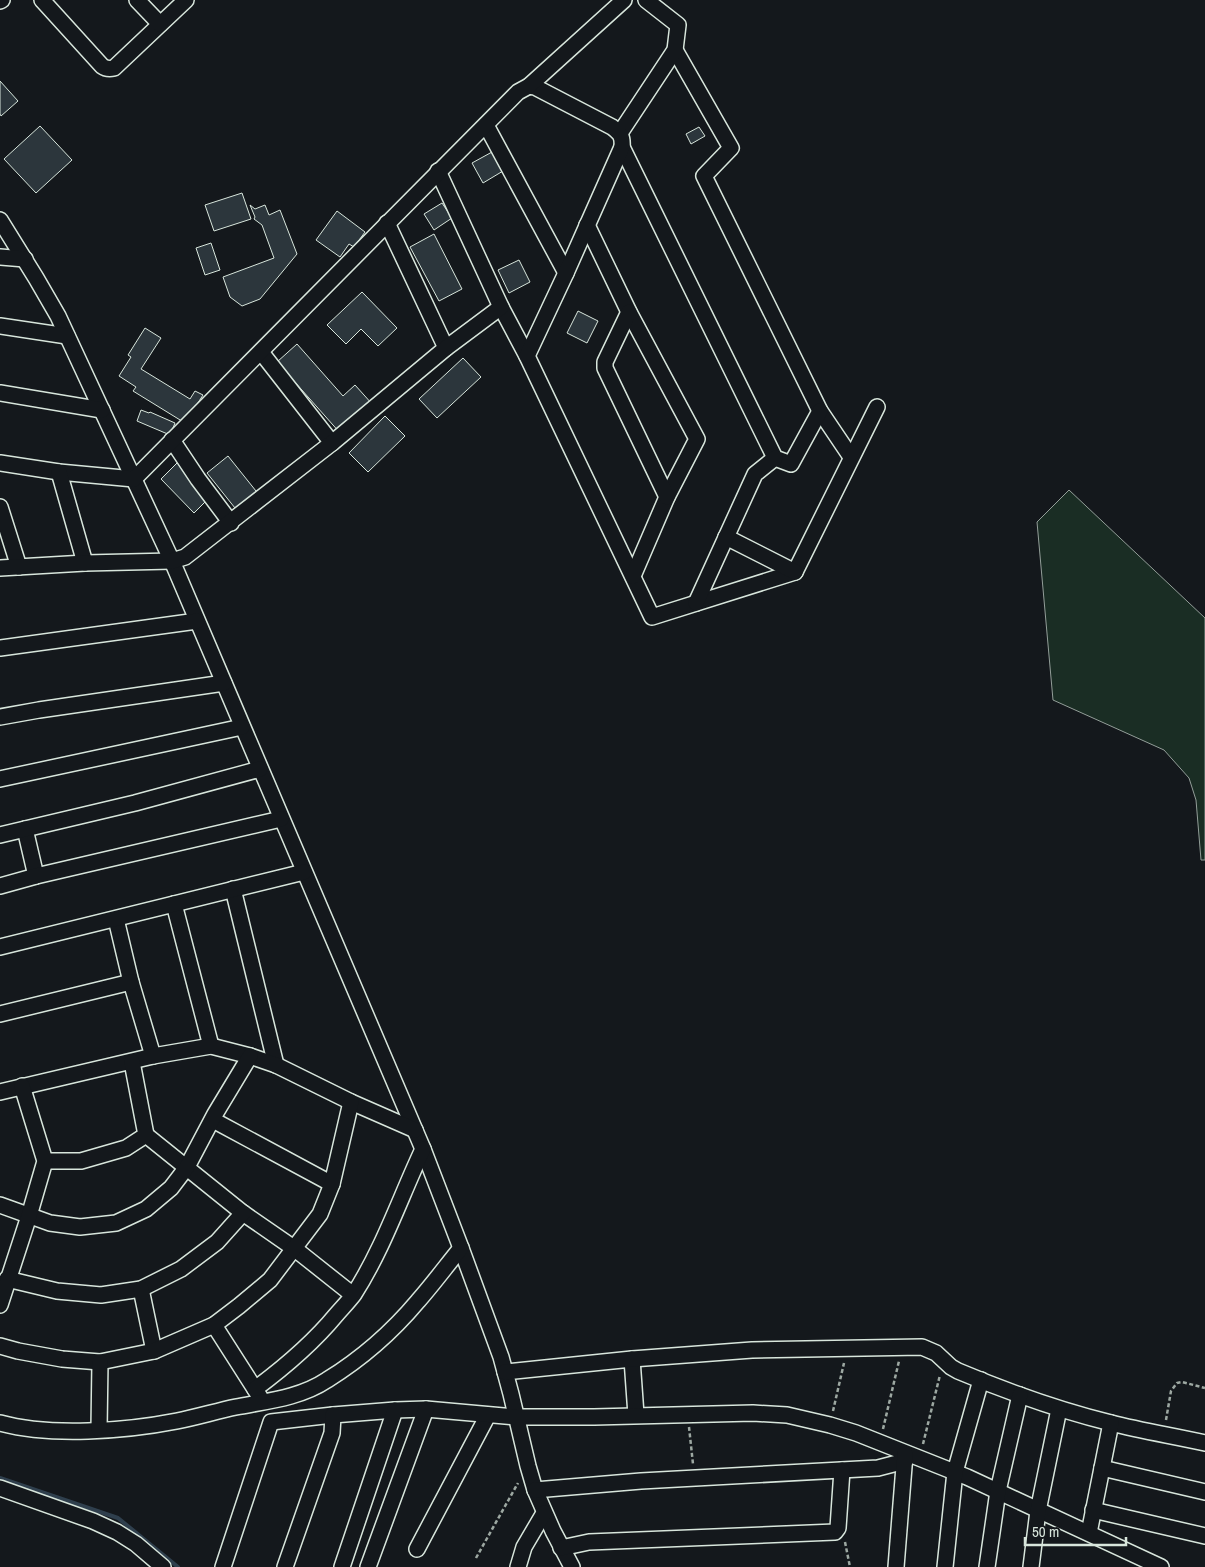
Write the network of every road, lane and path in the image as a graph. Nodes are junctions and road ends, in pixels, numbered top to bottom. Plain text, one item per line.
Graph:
1 (42, 0) edge
2 (137, 0) edge
3 (186, 0) edge
4 (624, 0) edge
5 (646, 0) edge
6 (160, 24) junction
7 (675, 50) junction
8 (529, 86) junction
9 (486, 126) junction
10 (621, 140) junction
11 (438, 171) junction
12 (0, 220) edge
13 (387, 223) junction
14 (587, 225) junction
15 (0, 257) edge
16 (25, 259) junction
17 (566, 273) junction
18 (501, 307) junction
19 (629, 312) junction
20 (0, 326) edge
21 (67, 336) junction
22 (446, 348) junction
23 (260, 352) junction
24 (526, 356) junction
25 (0, 393) edge
26 (876, 407) dead end
27 (102, 410) junction
28 (820, 411) junction
29 (172, 440) junction
30 (332, 443) junction
31 (851, 457) junction
32 (774, 458) junction
33 (0, 463) edge
34 (59, 472) junction
35 (134, 478) junction
36 (667, 497) junction
37 (0, 507) edge
38 (231, 523) junction
39 (726, 537) junction
40 (172, 561) junction
41 (85, 562) junction
42 (20, 567) junction
43 (0, 568) edge
44 (794, 572) junction
45 (632, 576) junction
46 (696, 603) junction
47 (197, 621) junction
48 (0, 648) edge
49 (224, 683) junction
50 (0, 717) edge
51 (242, 727) junction
52 (260, 770) junction
53 (0, 779) edge
54 (281, 819) junction
55 (25, 829) junction
56 (0, 835) edge
57 (304, 872) junction
58 (36, 876) junction
59 (0, 886) edge
60 (233, 889) junction
61 (174, 904) junction
62 (116, 919) junction
63 (0, 947) edge
64 (131, 982) junction
65 (0, 1014) edge
66 (211, 1046) junction
67 (153, 1056) junction
68 (250, 1056) junction
69 (132, 1062) junction
70 (276, 1065) junction
71 (22, 1086) junction
72 (0, 1092) edge
73 (351, 1102) junction
74 (212, 1120) junction
75 (415, 1130) junction
76 (146, 1135) junction
77 (423, 1149) junction
78 (44, 1161) junction
79 (187, 1168) junction
80 (332, 1184) junction
81 (0, 1205) edge
82 (243, 1213) junction
83 (29, 1216) junction
84 (461, 1248) junction
85 (295, 1249) junction
86 (8, 1279) junction
87 (142, 1289) junction
88 (353, 1295) junction
89 (0, 1305) edge
90 (214, 1325) junction
91 (0, 1346) edge
92 (903, 1347) junction
93 (848, 1348) junction
94 (154, 1351) junction
95 (632, 1359) junction
96 (944, 1360) junction
97 (100, 1362) junction
98 (505, 1372) junction
99 (981, 1380) junction
100 (1205, 1388) edge
101 (255, 1390) junction
102 (1020, 1395) junction
103 (263, 1403) junction
104 (426, 1409) junction
105 (1059, 1409) junction
106 (395, 1410) junction
107 (688, 1414) junction
108 (333, 1415) junction
109 (488, 1415) junction
110 (636, 1415) junction
111 (516, 1416) junction
112 (0, 1423) edge
113 (830, 1424) junction
114 (1111, 1424) junction
115 (99, 1430) junction
116 (1163, 1434) junction
117 (879, 1442) junction
118 (1205, 1443) edge
119 (905, 1457) junction
120 (920, 1458) junction
121 (528, 1466) junction
122 (1102, 1468) junction
123 (842, 1470) junction
124 (955, 1472) junction
125 (694, 1478) junction
126 (0, 1488) edge
127 (535, 1490) junction
128 (998, 1491) junction
129 (1205, 1492) edge
130 (1094, 1510) junction
131 (1038, 1511) junction
132 (544, 1513) junction
133 (837, 1530) junction
134 (1089, 1533) junction
135 (1205, 1536) edge
136 (562, 1548) junction
137 (416, 1549) dead end
138 (476, 1558) dead end
139 (163, 1567) edge
140 (224, 1567) edge
141 (286, 1567) edge
142 (342, 1567) edge
143 (368, 1567) edge
144 (518, 1567) edge
145 (572, 1567) edge
146 (850, 1567) edge
147 (896, 1567) edge
148 (945, 1567) edge
149 (987, 1567) edge
150 (1031, 1567) edge
151 (1161, 1567) edge

1 - 6 street
2 - 6 street
3 - 6 street
4 - 8 street
5 - 7 street
7 - 10 street
7 - 28 street
8 - 9 street
8 - 10 street
9 - 11 street
9 - 17 street
10 - 14 street
10 - 32 street
11 - 13 street
11 - 18 street
12 - 16 street
13 - 22 street
13 - 23 street
14 - 17 street
14 - 19 street
15 - 16 street
16 - 21 street
17 - 24 street
18 - 22 street
18 - 24 street
19 - 36 street
19 - 36 street
20 - 21 street
21 - 27 street
22 - 30 street
23 - 29 street
23 - 30 street
24 - 45 street
25 - 27 street
26 - 31 street
27 - 35 street
28 - 31 street
28 - 32 street
29 - 35 street
29 - 38 street
30 - 38 street
31 - 44 street
32 - 39 street
33 - 34 street
34 - 35 street
34 - 41 street
35 - 40 street
36 - 45 street
37 - 42 street
38 - 40 street
39 - 44 street
39 - 46 street
40 - 41 street
40 - 47 street
41 - 42 street
42 - 43 street
44 - 46 street
45 - 46 street
47 - 48 street
47 - 49 street
49 - 50 street
49 - 51 street
51 - 52 street
51 - 53 street
52 - 54 street
52 - 55 street
54 - 57 street
54 - 58 street
55 - 56 street
55 - 58 street
57 - 60 street
57 - 75 street
58 - 59 street
60 - 61 street
60 - 70 street
61 - 62 street
61 - 66 street
62 - 63 street
62 - 64 street
64 - 65 street
64 - 67 street
66 - 67 street
66 - 68 street
67 - 69 street
68 - 70 street
68 - 74 street
69 - 71 street
69 - 76 street
70 - 73 street
71 - 72 street
71 - 78 street
73 - 75 street
73 - 80 street
74 - 79 street
74 - 80 street
75 - 77 street
76 - 78 street
76 - 79 street
77 - 84 street
77 - 88 street
78 - 83 street
79 - 82 street
79 - 83 street
80 - 85 street
81 - 83 street
82 - 85 street
82 - 87 street
83 - 86 street
84 - 98 street
84 - 103 street
85 - 88 street
85 - 90 street
86 - 87 street
86 - 89 street
87 - 94 street
88 - 101 street
90 - 94 street
90 - 101 street
91 - 97 street
92 - 93 street
92 - 96 street
92 - 117 path
93 - 95 street
93 - 113 path
94 - 97 street
95 - 98 street
95 - 110 street
96 - 99 street
96 - 120 path
97 - 115 street
98 - 111 street
99 - 102 street
99 - 124 street
100 - 116 path
101 - 103 street
102 - 105 street
102 - 128 street
103 - 115 street
104 - 106 street
104 - 109 street
104 - 143 street
105 - 114 street
105 - 131 street
106 - 108 street
106 - 142 street
107 - 110 street
107 - 113 street
107 - 125 path
108 - 140 street
108 - 141 street
109 - 111 street
109 - 137 street
110 - 111 street
111 - 121 street
112 - 115 street
113 - 117 street
114 - 116 street
114 - 122 street
116 - 118 street
117 - 119 street
119 - 120 street
119 - 123 street
119 - 147 street
120 - 124 street
121 - 127 street
121 - 138 path
122 - 129 street
122 - 130 street
123 - 125 street
123 - 133 street
124 - 128 street
124 - 148 street
125 - 127 street
126 - 139 street
127 - 132 street
128 - 131 street
128 - 149 street
130 - 134 street
130 - 135 street
131 - 134 street
131 - 150 street
132 - 136 street
132 - 144 street
133 - 136 street
133 - 146 path
134 - 151 street
136 - 145 street

